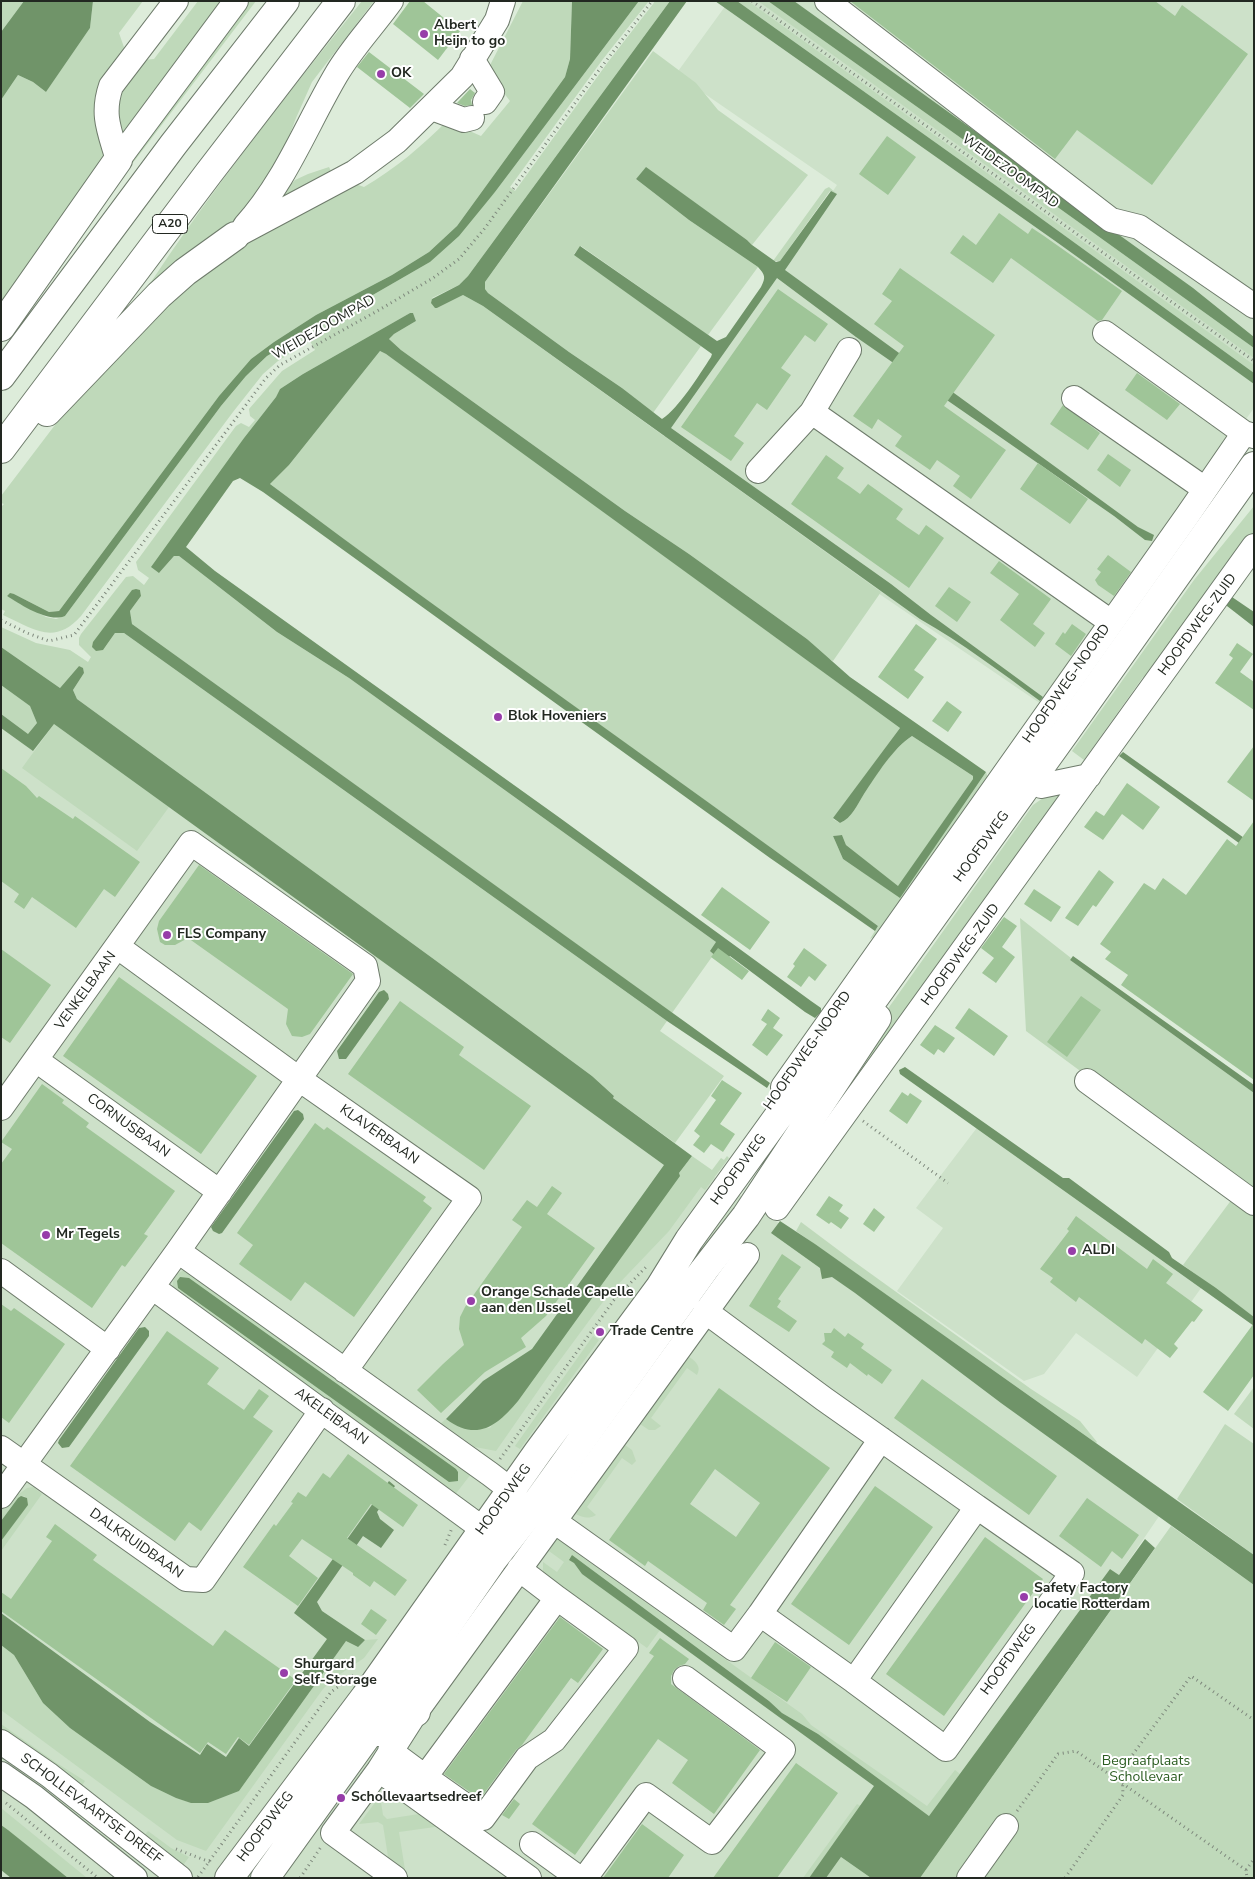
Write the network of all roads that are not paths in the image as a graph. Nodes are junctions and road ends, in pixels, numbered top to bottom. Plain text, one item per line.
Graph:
1 (176, 1) edge
2 (236, 1) edge
3 (285, 1) edge
4 (341, 1) edge
5 (391, 1) edge
6 (503, 1) edge
7 (827, 1) edge
8 (472, 60) junction
9 (432, 108) junction
10 (118, 160) junction
11 (235, 236) junction
12 (1254, 306) edge
13 (1, 327) edge
14 (1105, 332) dead end
15 (849, 350) dead end
16 (1, 376) edge
17 (1074, 398) dead end
18 (812, 412) junction
19 (1249, 434) edge
20 (1, 448) edge
21 (1, 460) edge
22 (758, 471) dead end
23 (1252, 479) edge
24 (1205, 489) junction
25 (1254, 546) edge
26 (1111, 622) junction
27 (1089, 776) junction
28 (1041, 786) junction
29 (920, 934) junction
30 (888, 939) junction
31 (118, 947) junction
32 (895, 968) junction
33 (36, 1060) junction
34 (299, 1079) junction
35 (1087, 1081) dead end
36 (823, 1099) junction
37 (1, 1108) edge
38 (832, 1133) junction
39 (800, 1135) junction
40 (739, 1159) junction
41 (220, 1192) junction
42 (767, 1203) junction
43 (1254, 1203) edge
44 (178, 1251) junction
45 (747, 1255) dead end
46 (1, 1271) edge
47 (152, 1287) junction
48 (705, 1311) junction
49 (108, 1349) junction
50 (345, 1370) junction
51 (322, 1410) junction
52 (881, 1439) junction
53 (1, 1448) edge
54 (23, 1464) junction
55 (511, 1490) junction
56 (1, 1496) edge
57 (978, 1507) junction
58 (483, 1529) junction
59 (535, 1530) junction
60 (519, 1569) junction
61 (557, 1598) junction
62 (760, 1614) junction
63 (685, 1678) dead end
64 (854, 1682) junction
65 (416, 1712) junction
66 (367, 1736) junction
67 (1, 1742) edge
68 (384, 1760) junction
69 (1, 1774) edge
70 (425, 1777) junction
71 (1006, 1826) road end
72 (532, 1844) dead end
73 (577, 1877) edge
74 (135, 1878) edge
75 (180, 1878) edge
76 (229, 1878) edge
77 (264, 1878) edge
78 (395, 1878) edge
79 (529, 1878) edge
80 (969, 1878) edge

1 - 10 street
2 - 10 street
3 - 16 main road
4 - 20 main road, A20
5 - 11 street
6 - 8 street
7 - 12 street
8 - 9 street
8 - 9 street
9 - 11 street
10 - 13 main road
11 - 21 main road
14 - 19 street
15 - 18 street
17 - 24 street
18 - 22 street
18 - 26 street
19 - 23 street
19 - 24 street, HOOFDWEG-NOORD
23 - 28 main road, HOOFDWEG
23 - 29 main road, HOOFDWEG
24 - 26 street, HOOFDWEG-NOORD
25 - 27 street, HOOFDWEG-ZUID
26 - 30 street, HOOFDWEG-NOORD
27 - 28 street
27 - 38 street, HOOFDWEG-ZUID
28 - 36 main road, HOOFDWEG
29 - 30 street
29 - 32 main road, HOOFDWEG
30 - 32 street
30 - 40 street, HOOFDWEG-NOORD
31 - 33 street, VENKELBAAN
31 - 34 street, KLAVERBAAN
31 - 34 street, VENKELBAAN
32 - 40 main road, HOOFDWEG
33 - 37 street, VENKELBAAN
33 - 41 street, CORNUSBAAN
34 - 41 street
34 - 50 street, KLAVERBAAN
35 - 43 street
36 - 38 street
36 - 39 main road, HOOFDWEG
38 - 39 street
38 - 42 street, HOOFDWEG-ZUID
39 - 42 main road, HOOFDWEG
40 - 42 main road
40 - 55 main road, HOOFDWEG
41 - 44 street
42 - 59 main road, HOOFDWEG
44 - 47 street
44 - 50 street
45 - 48 street, HOOFDWEG
46 - 49 street
47 - 49 street
47 - 51 street, AKELEIBAAN
48 - 52 street, HOOFDWEG
48 - 59 street, HOOFDWEG
49 - 54 street
50 - 55 street
51 - 54 street, DALKRUIDBAAN
51 - 58 street, AKELEIBAAN
52 - 57 street, HOOFDWEG
52 - 62 street
53 - 54 street, DALKRUIDBAAN
54 - 56 street
55 - 58 main road, HOOFDWEG
55 - 59 street
57 - 64 street
57 - 64 street, HOOFDWEG
58 - 59 street, AKELEIBAAN
58 - 76 main road, HOOFDWEG
59 - 60 street, HOOFDWEG
59 - 62 street
59 - 66 main road, HOOFDWEG
60 - 61 street
60 - 65 street, HOOFDWEG
61 - 70 street
61 - 70 street
62 - 64 street, HOOFDWEG
63 - 73 street
65 - 66 main road
65 - 68 street, HOOFDWEG
66 - 77 main road, HOOFDWEG
67 - 75 street, SCHOLLEVAARTSE DREEF
68 - 70 street
68 - 78 street, HOOFDWEG
68 - 79 street
69 - 74 street, SCHOLLEVAARTSE DREEF
71 - 80 street
72 - 73 street

